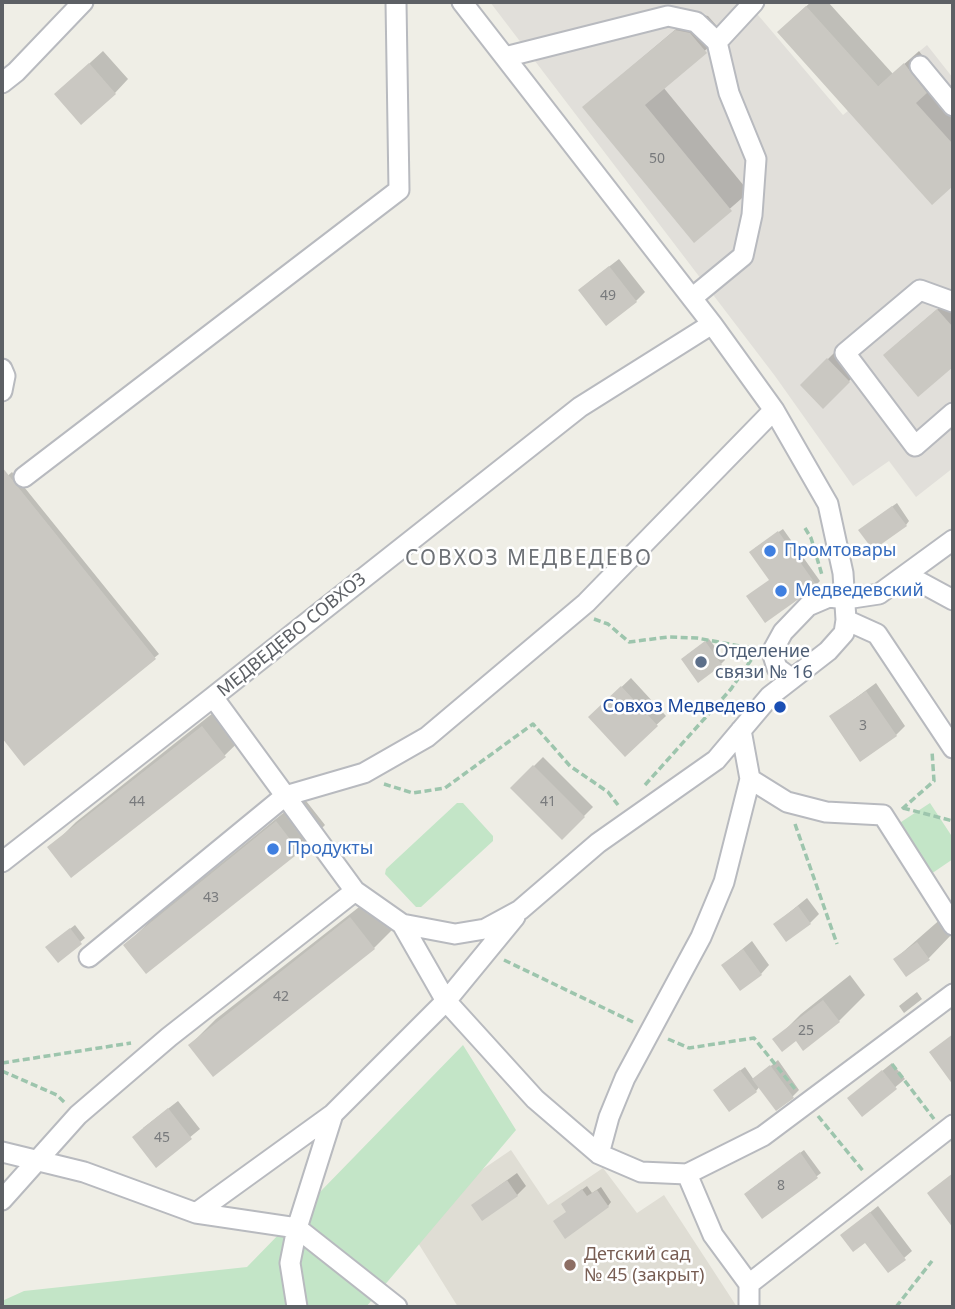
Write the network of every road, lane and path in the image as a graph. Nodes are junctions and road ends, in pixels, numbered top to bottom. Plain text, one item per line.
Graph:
1 (83, 2) edge
2 (396, 2) edge
3 (462, 2) edge
4 (754, 2) edge
5 (683, 10) edge
6 (716, 42) junction
7 (505, 57) junction
8 (920, 66) dead end
9 (2, 83) edge
10 (953, 106) edge
11 (692, 298) junction
12 (953, 302) edge
13 (712, 324) junction
14 (2, 369) edge
15 (2, 391) edge
16 (774, 411) junction
17 (953, 413) edge
18 (23, 477) dead end
19 (805, 528) dead end
20 (953, 540) edge
21 (907, 575) junction
22 (838, 598) junction
23 (953, 600) edge
24 (576, 612) junction
25 (846, 620) junction
26 (765, 651) junction
27 (792, 679) junction
28 (213, 697) junction
29 (741, 730) junction
30 (931, 748) dead end
31 (953, 748) edge
32 (364, 773) junction
33 (750, 779) junction
34 (637, 795) dead end
35 (285, 796) junction
36 (787, 803) junction
37 (903, 808) junction
38 (883, 815) junction
39 (631, 820) junction
40 (953, 821) edge
41 (2, 862) edge
42 (355, 891) junction
43 (520, 910) junction
44 (402, 924) junction
45 (953, 925) edge
46 (837, 944) dead end
47 (486, 952) junction
48 (89, 957) dead end
49 (953, 994) edge
50 (446, 1001) junction
51 (649, 1030) junction
52 (169, 1037) junction
53 (879, 1047) junction
54 (2, 1063) edge
55 (807, 1102) junction
56 (333, 1114) junction
57 (948, 1128) edge
58 (2, 1152) edge
59 (599, 1154) junction
60 (34, 1162) junction
61 (687, 1174) junction
62 (875, 1185) junction
63 (2, 1200) edge
64 (196, 1213) junction
65 (297, 1228) junction
66 (932, 1261) dead end
67 (749, 1284) junction
68 (297, 1307) edge
69 (397, 1307) edge
70 (749, 1307) edge
71 (896, 1307) edge

1 - 9 street
2 - 18 street
3 - 7 street
4 - 6 street
5 - 6 street
5 - 7 street
6 - 11 street
7 - 11 street
8 - 10 street
11 - 13 street
12 - 17 street
13 - 16 street
13 - 28 street, МЕДВЕДЕВО СОВХОЗ
14 - 15 street
16 - 22 street
16 - 24 street
19 - 22 path
20 - 21 street
21 - 22 street
21 - 23 street
22 - 25 street
22 - 26 street
24 - 26 path
24 - 32 street
25 - 27 street, МЕДВЕДЕВО СОВХОЗ
25 - 31 street
26 - 27 street
26 - 34 path
27 - 29 street, МЕДВЕДЕВО СОВХОЗ
28 - 35 street, МЕДВЕДЕВО СОВХОЗ
28 - 41 street
29 - 33 street
29 - 39 street, МЕДВЕДЕВО СОВХОЗ
30 - 37 path
32 - 35 street
32 - 39 path
33 - 36 street
33 - 51 street
35 - 42 street, МЕДВЕДЕВО СОВХОЗ
35 - 48 street
36 - 38 street
36 - 46 path
37 - 38 path
37 - 40 path
38 - 45 street
39 - 43 street, МЕДВЕДЕВО СОВХОЗ
42 - 44 street, МЕДВЕДЕВО СОВХОЗ
42 - 52 street
43 - 44 street, МЕДВЕДЕВО СОВХОЗ
43 - 47 street
44 - 50 street
47 - 50 street
47 - 51 path
49 - 53 street
50 - 56 street
50 - 59 street
51 - 55 path
51 - 59 street
52 - 54 path
52 - 60 street
53 - 55 street
53 - 57 path
55 - 61 street
55 - 62 path
56 - 64 street
56 - 65 street
57 - 62 street
58 - 60 street
59 - 61 street
60 - 63 street
60 - 64 street
61 - 67 street
62 - 67 street
64 - 65 street
65 - 68 street
65 - 69 street
66 - 71 path
67 - 70 street

